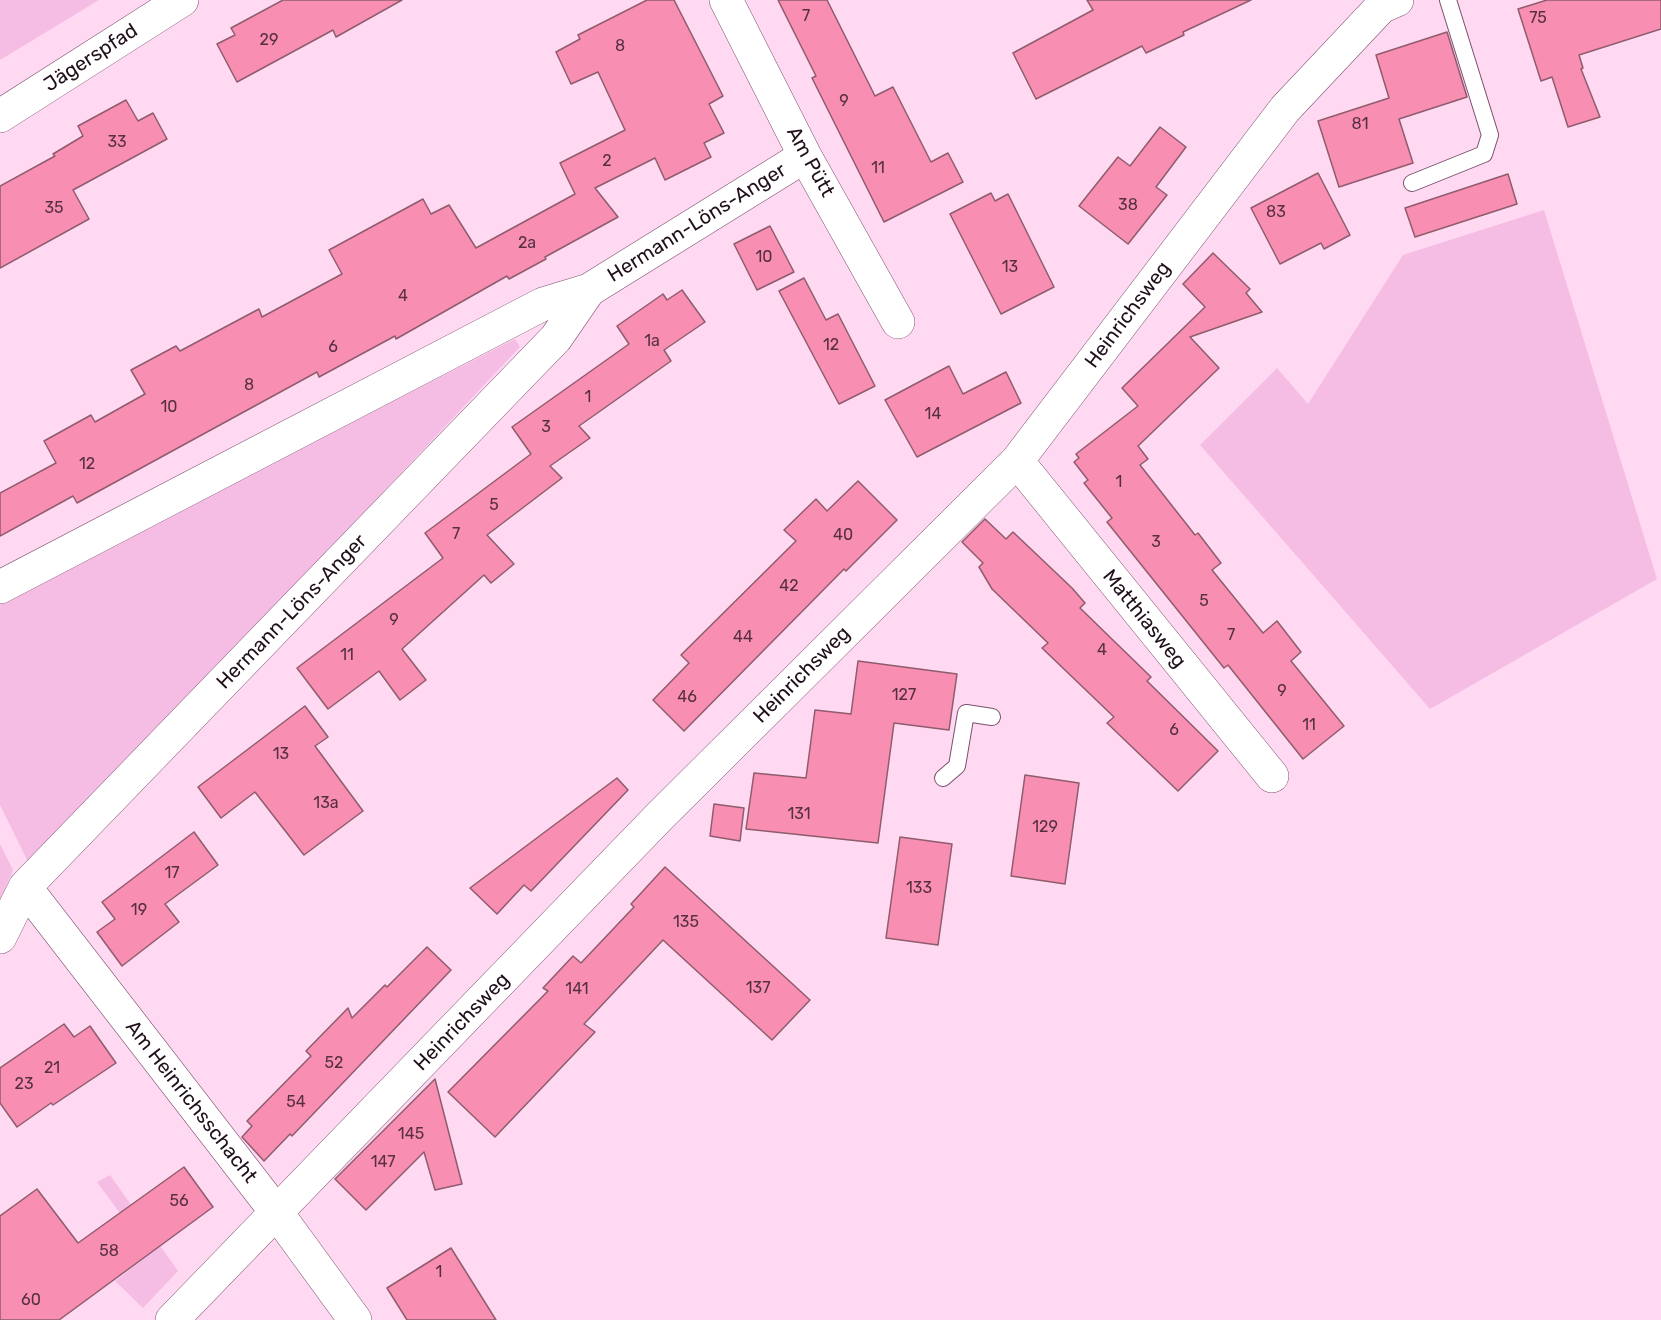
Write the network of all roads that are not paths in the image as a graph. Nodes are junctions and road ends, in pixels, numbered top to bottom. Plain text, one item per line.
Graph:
1 (182, 0) edge
2 (726, 0) edge
3 (1397, 0) edge
4 (1448, 0) edge
5 (0, 116) edge
6 (805, 156) junction
7 (1412, 183) dead end
8 (589, 290) junction
9 (898, 322) dead end
10 (1017, 461) junction
11 (0, 587) edge
12 (992, 717) dead end
13 (1272, 776) dead end
14 (943, 778) dead end
15 (25, 886) junction
16 (0, 937) edge
17 (277, 1213) junction
18 (171, 1320) edge
19 (355, 1320) edge

1 - 5 street, Jägerspfad
2 - 6 street, Am Pütt
3 - 10 street, Heinrichsweg
4 - 7 lane
6 - 8 street, Hermann-Löns-Anger
6 - 9 street, Am Pütt
8 - 11 street, Hermann-Löns-Anger
8 - 15 street, Hermann-Löns-Anger
10 - 13 street, Matthiasweg
10 - 17 street, Heinrichsweg
12 - 14 lane
15 - 16 street, Hermann-Löns-Anger
15 - 17 street, Am Heinrichsschacht
17 - 18 street, Heinrichsweg
17 - 19 street, Am Heinrichsschacht

